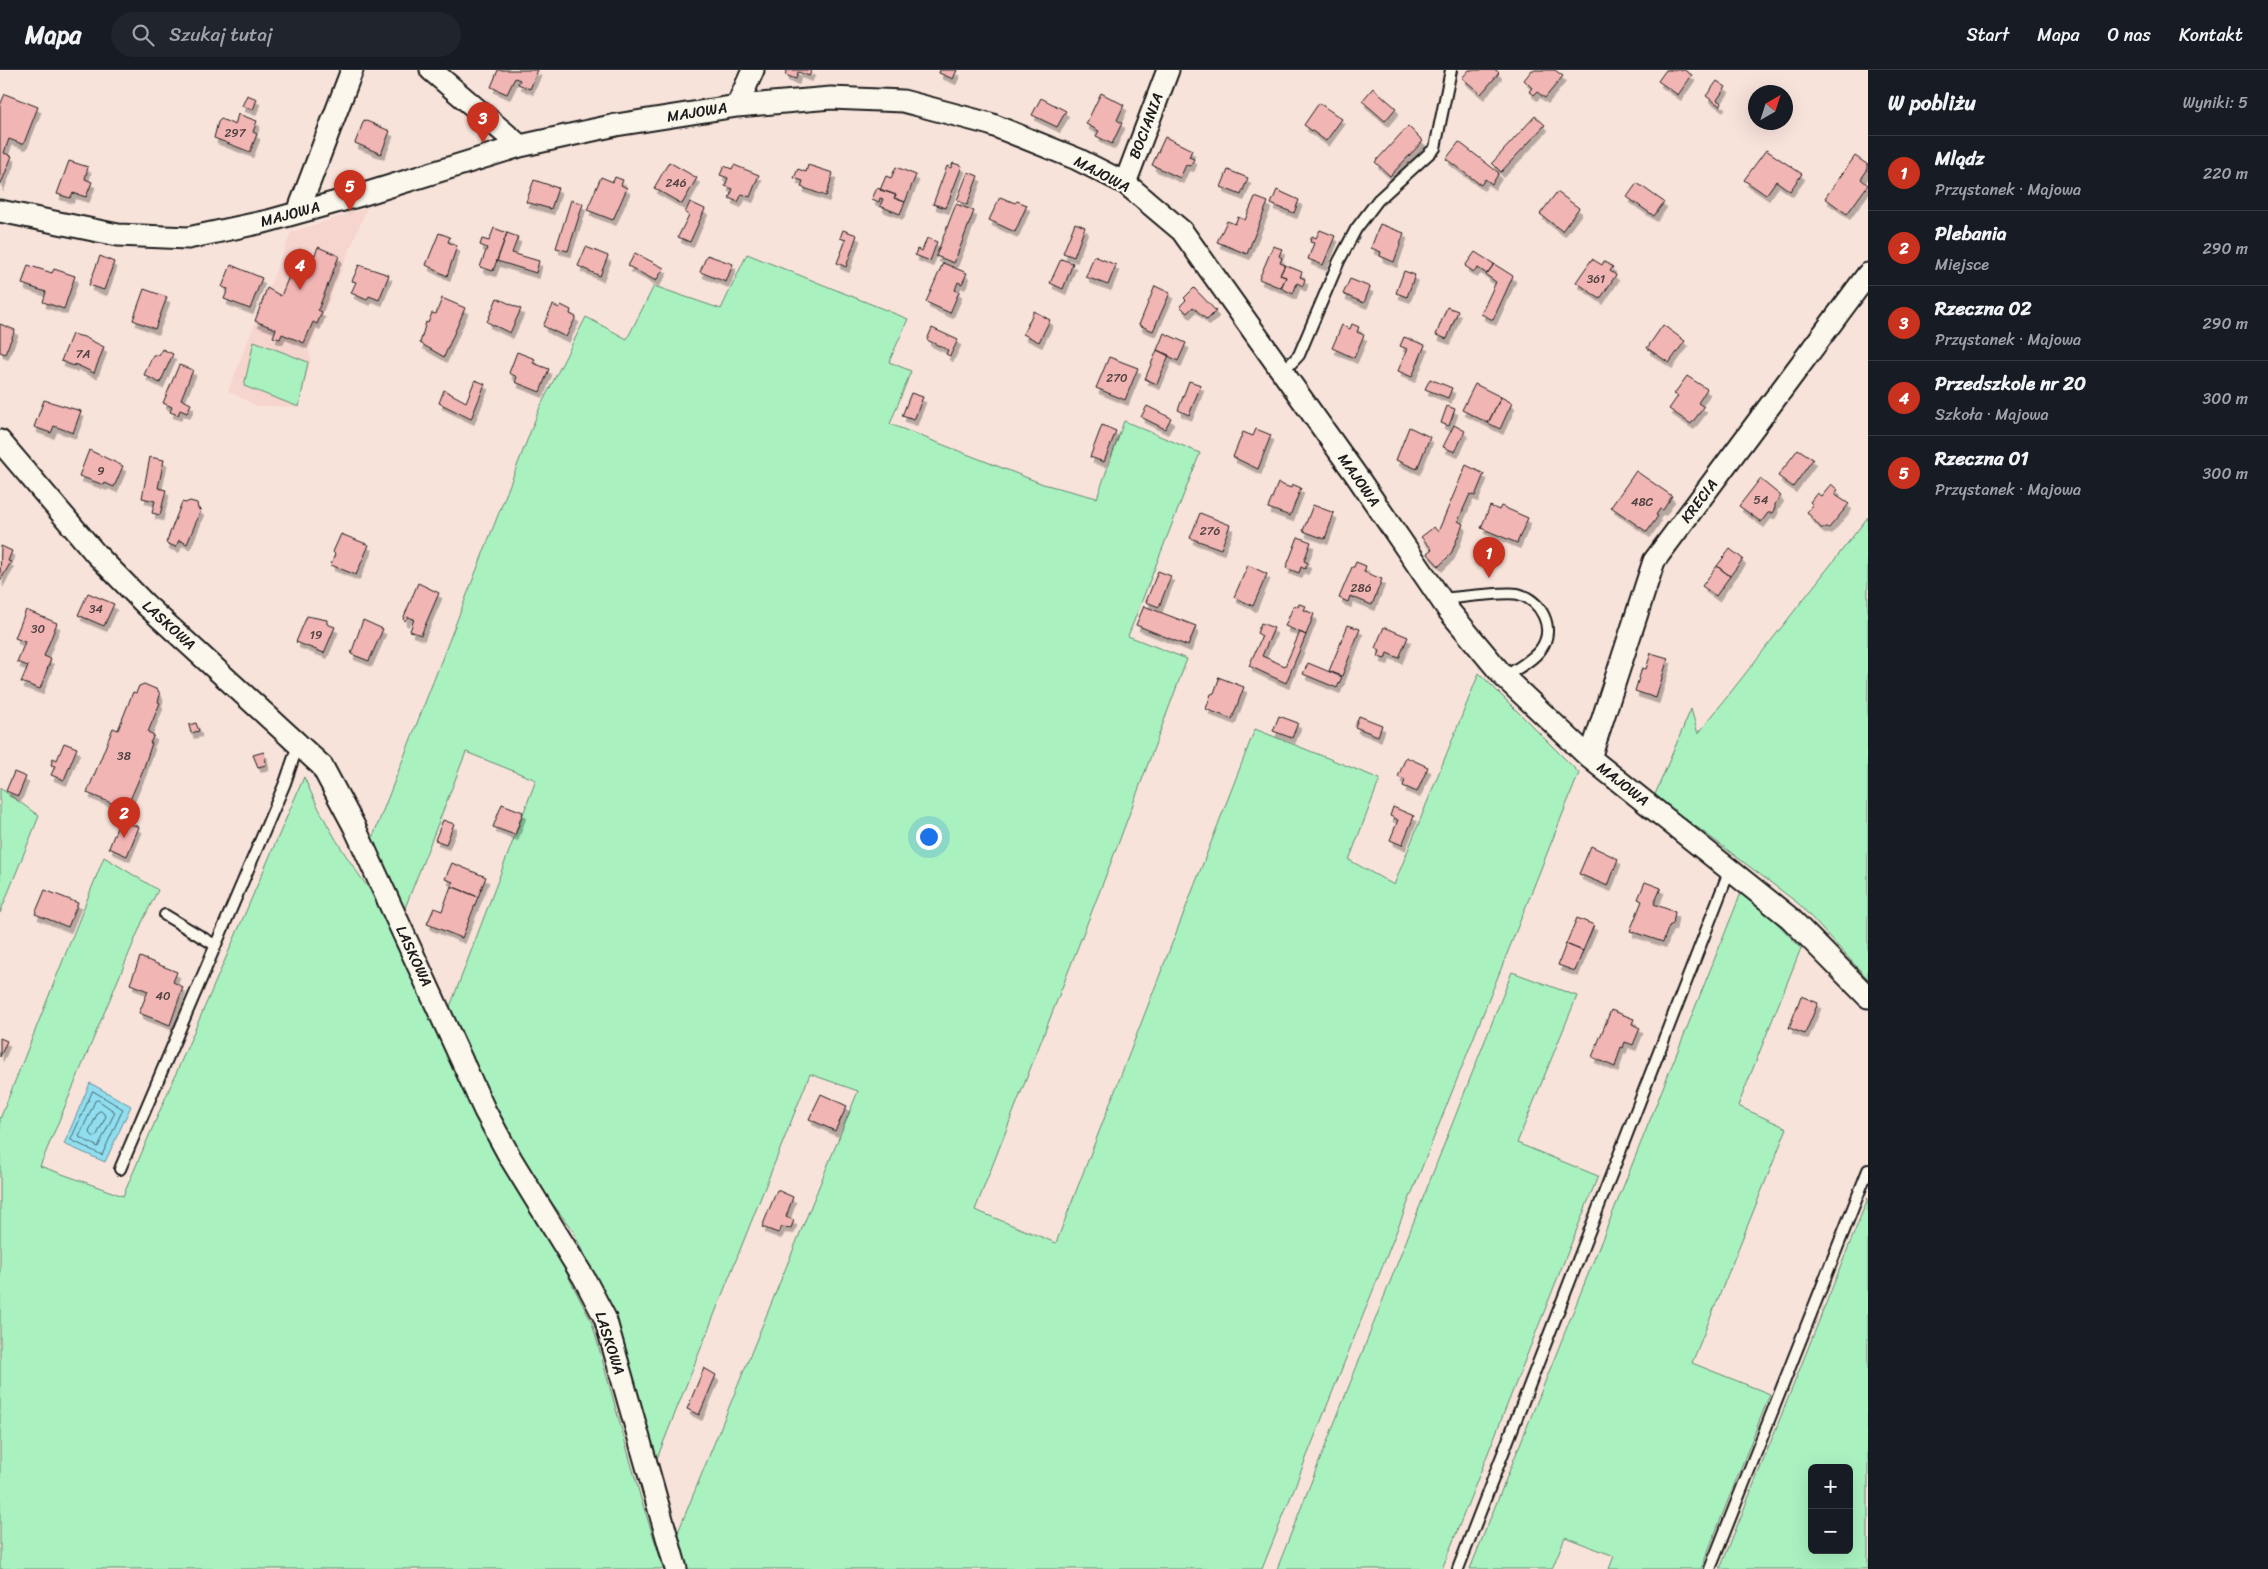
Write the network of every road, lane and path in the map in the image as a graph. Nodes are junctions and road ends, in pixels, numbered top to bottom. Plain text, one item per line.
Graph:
1 (352, 70) edge
2 (431, 70) edge
3 (753, 70) edge
4 (1168, 70) edge
5 (1451, 70) edge
6 (737, 106) junction
7 (520, 146) junction
8 (1125, 183) junction
9 (0, 211) edge
10 (298, 212) junction
11 (1868, 274) edge
12 (1282, 372) junction
13 (0, 441) edge
14 (1441, 599) junction
15 (1504, 677) junction
16 (298, 745) junction
17 (1590, 758) junction
18 (1730, 869) junction
19 (165, 915) dead end
20 (215, 945) junction
21 (1868, 997) edge
22 (120, 1169) dead end
23 (1868, 1170) edge
24 (676, 1569) edge
25 (1458, 1569) edge
26 (1710, 1569) edge

1 - 10 street
2 - 7 street
3 - 6 street
4 - 8 street, BOCIANIA
5 - 12 lane
6 - 7 street, MAJOWA
6 - 8 street, MAJOWA
7 - 10 street, MAJOWA
8 - 12 street, MAJOWA
9 - 10 street, MAJOWA
11 - 17 street, KRECIA
12 - 14 street, MAJOWA
13 - 16 street, LASKOWA
14 - 15 street, MAJOWA
14 - 15 lane
15 - 17 street, MAJOWA
16 - 20 lane
16 - 24 street, LASKOWA
17 - 18 street, MAJOWA
18 - 21 street, MAJOWA
18 - 25 lane
19 - 20 lane
20 - 22 lane
23 - 26 lane

